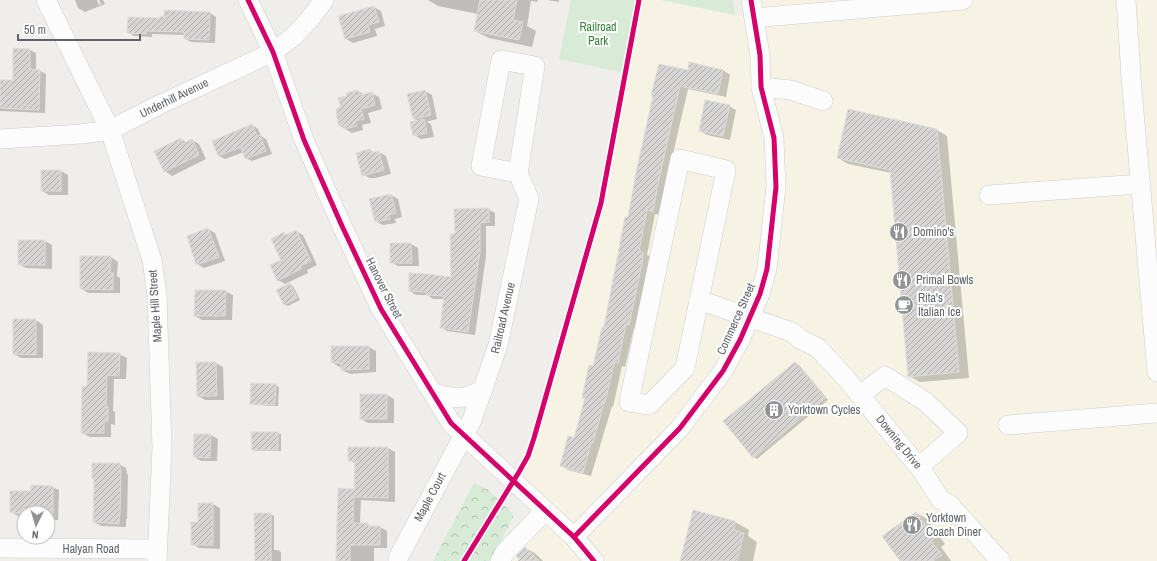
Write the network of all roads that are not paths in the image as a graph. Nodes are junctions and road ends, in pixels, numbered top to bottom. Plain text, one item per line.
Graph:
1 (46, 0) edge
2 (248, 0) edge
3 (324, 0) edge
4 (963, 0) edge
5 (1126, 0) edge
6 (889, 3) edge
7 (753, 9) edge
8 (273, 52) junction
9 (761, 87) junction
10 (823, 101) dead end
11 (110, 130) junction
12 (0, 139) edge
13 (518, 173) junction
14 (1140, 184) junction
15 (989, 195) dead end
16 (699, 300) junction
17 (750, 317) junction
18 (1157, 372) edge
19 (484, 388) junction
20 (433, 393) junction
21 (860, 394) junction
22 (1157, 413) edge
23 (1008, 425) dead end
24 (464, 434) junction
25 (919, 467) junction
26 (545, 511) junction
27 (574, 537) junction
28 (0, 548) edge
29 (158, 555) edge
30 (398, 561) edge
31 (500, 561) edge
32 (594, 561) edge
33 (1001, 561) edge

1 - 11 street, Maple Hill Street
2 - 8 street, Hanover Street
3 - 8 street, Underhill Avenue
4 - 6 street
5 - 14 street
6 - 7 street
7 - 9 street, Commerce Street
8 - 11 street, Underhill Avenue
8 - 20 street, Hanover Street
9 - 10 street
9 - 17 street, Commerce Street
11 - 12 street, Underhill Avenue
11 - 29 street, Maple Hill Street
13 - 13 street
13 - 19 street, Railroad Avenue
14 - 15 street
14 - 18 street
16 - 16 street
16 - 17 street, Downing Drive
17 - 21 street, Downing Drive
17 - 27 street, Commerce Street
19 - 20 street
19 - 24 street, Railroad Avenue
20 - 24 street, Hanover Street
21 - 25 street, Downing Drive
21 - 25 street
22 - 23 street
24 - 26 street, Hanover Street
24 - 30 street, Maple Court
25 - 33 street, Downing Drive
26 - 27 street, Hanover Street
26 - 31 street
27 - 32 street
28 - 29 street, Halyan Road

